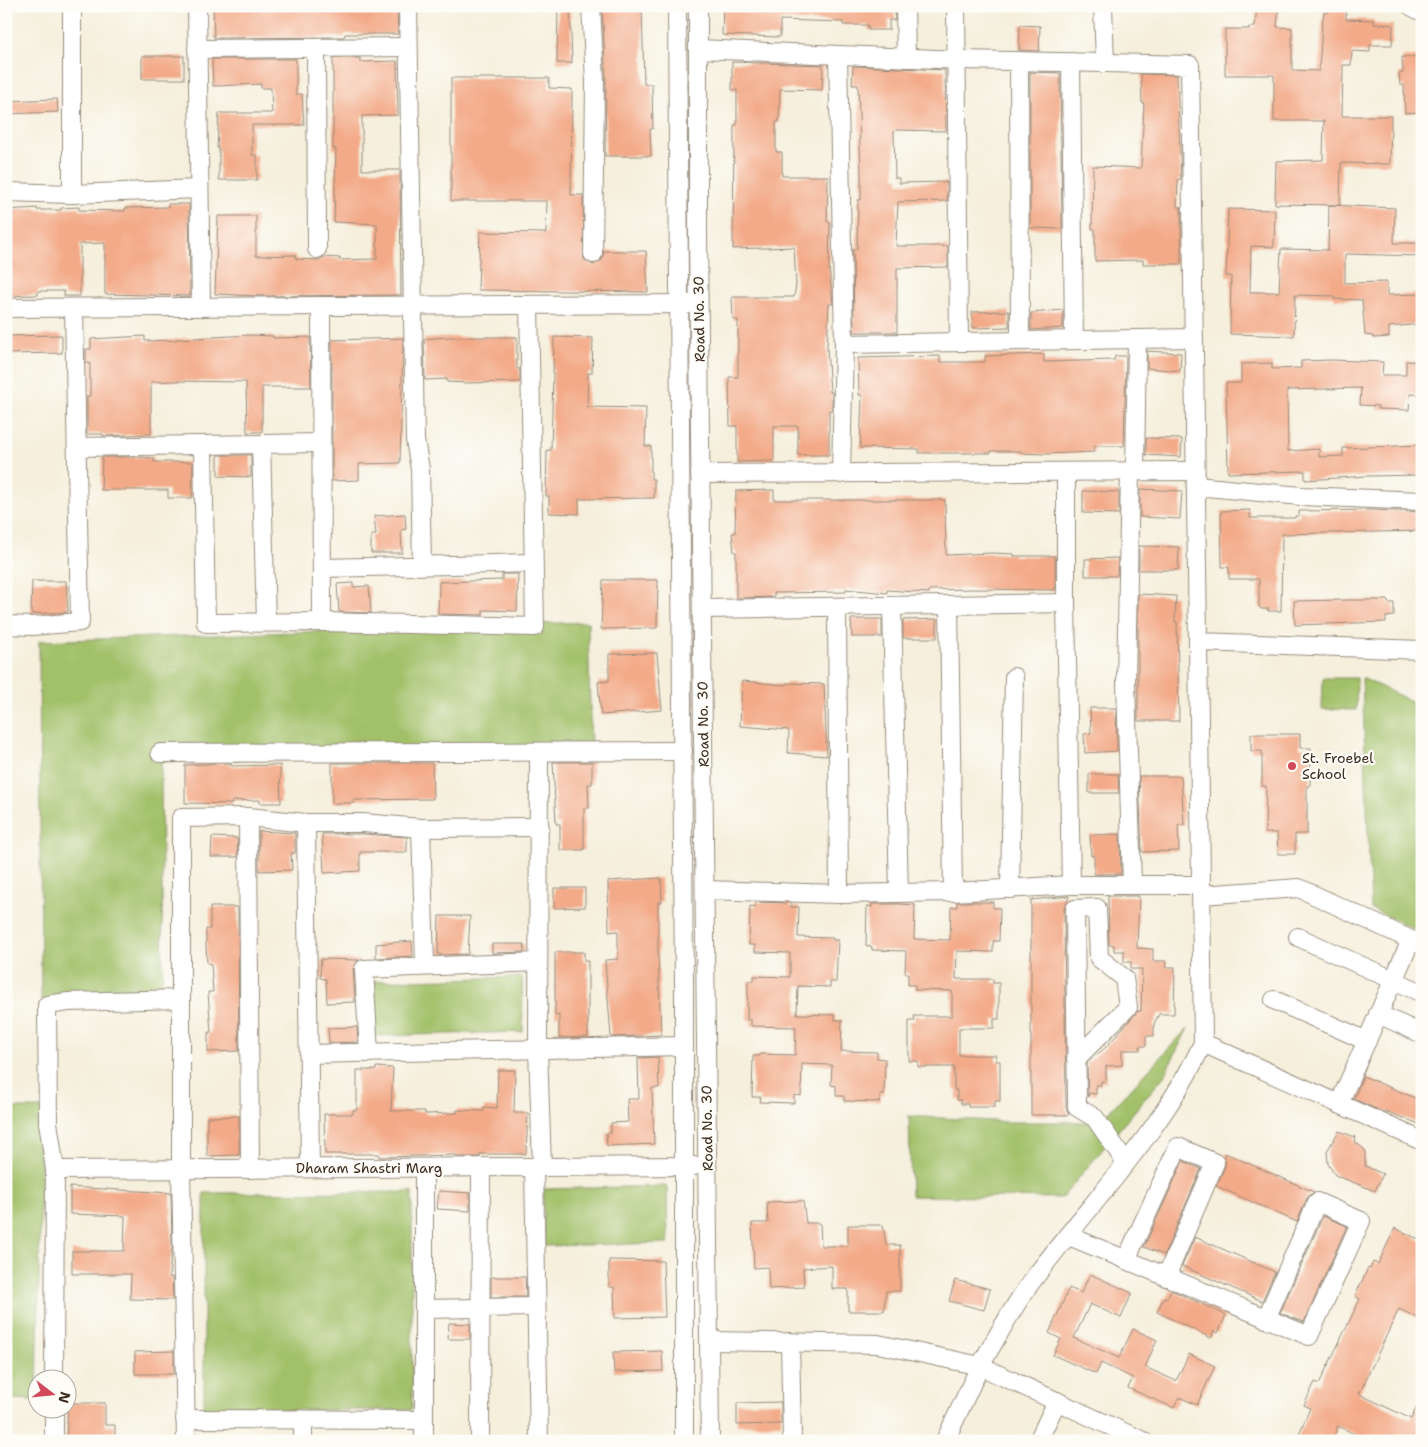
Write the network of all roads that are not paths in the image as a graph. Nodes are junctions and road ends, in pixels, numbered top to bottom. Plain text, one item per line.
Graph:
1 (72, 6) edge
2 (197, 6) edge
3 (408, 6) edge
4 (591, 6) edge
5 (677, 6) edge
6 (698, 6) edge
7 (905, 6) edge
8 (956, 6) edge
9 (1103, 6) edge
10 (1411, 6) edge
11 (1422, 12) edge
12 (408, 47) junction
13 (316, 48) junction
14 (197, 49) junction
15 (698, 49) junction
16 (838, 55) junction
17 (906, 58) junction
18 (955, 60) junction
19 (1019, 62) junction
20 (1071, 62) junction
21 (1105, 63) junction
22 (199, 189) junction
23 (6, 192) edge
24 (72, 194) junction
25 (317, 249) dead end
26 (593, 254) dead end
27 (679, 304) junction
28 (699, 304) junction
29 (528, 305) junction
30 (321, 306) junction
31 (413, 306) junction
32 (200, 307) junction
33 (6, 308) edge
34 (74, 308) junction
35 (1194, 338) junction
36 (1137, 339) junction
37 (1074, 340) junction
38 (1020, 341) junction
39 (959, 342) junction
40 (844, 344) junction
41 (261, 444) junction
42 (322, 444) junction
43 (203, 445) junction
44 (77, 447) junction
45 (1066, 472) junction
46 (1132, 472) junction
47 (700, 474) junction
48 (841, 474) junction
49 (1196, 478) junction
50 (1422, 501) edge
51 (533, 563) junction
52 (422, 566) junction
53 (322, 568) junction
54 (1066, 602) junction
55 (949, 605) junction
56 (892, 606) junction
57 (837, 607) junction
58 (702, 610) junction
59 (266, 622) junction
60 (322, 622) junction
61 (6, 625) edge
62 (1198, 642) junction
63 (1422, 650) edge
64 (1014, 677) dead end
65 (682, 750) junction
66 (539, 752) junction
67 (160, 753) dead end
68 (248, 817) junction
69 (306, 823) junction
70 (540, 827) junction
71 (421, 828) junction
72 (1071, 885) junction
73 (1132, 885) junction
74 (1010, 889) junction
75 (705, 890) junction
76 (1201, 890) junction
77 (953, 892) junction
78 (899, 893) junction
79 (839, 894) junction
80 (1298, 937) dead end
81 (1416, 942) edge
82 (538, 962) junction
83 (425, 965) junction
84 (1393, 980) junction
85 (1422, 993) edge
86 (181, 999) junction
87 (1274, 1000) dead end
88 (1378, 1014) junction
89 (1422, 1034) edge
90 (1367, 1041) junction
91 (1203, 1043) junction
92 (684, 1046) junction
93 (538, 1049) junction
94 (369, 1053) junction
95 (309, 1054) junction
96 (1076, 1059) junction
97 (1339, 1104) junction
98 (1422, 1141) edge
99 (1126, 1161) junction
100 (684, 1166) junction
101 (708, 1166) junction
102 (480, 1167) junction
103 (538, 1167) junction
104 (310, 1168) junction
105 (424, 1168) junction
106 (181, 1169) junction
107 (250, 1169) junction
108 (55, 1170) junction
109 (1069, 1236) junction
110 (1126, 1260) junction
111 (1166, 1277) junction
112 (536, 1307) junction
113 (482, 1308) junction
114 (424, 1309) junction
115 (1266, 1319) junction
116 (709, 1341) junction
117 (790, 1342) junction
118 (980, 1366) junction
119 (54, 1370) edge
120 (1057, 1401) junction
121 (185, 1419) junction
122 (54, 1420) edge
123 (302, 1420) junction
124 (424, 1420) junction
125 (1138, 1440) edge
126 (54, 1441) edge
127 (186, 1441) edge
128 (303, 1441) edge
129 (424, 1441) edge
130 (480, 1441) edge
131 (539, 1441) edge
132 (684, 1441) edge
133 (710, 1441) edge
134 (792, 1441) edge
135 (945, 1441) edge
136 (1038, 1441) edge

1 - 24 street
2 - 14 street
3 - 12 street
4 - 26 street
5 - 27 street, Road No. 30
6 - 15 street, Road No. 30
7 - 17 street
8 - 18 street
9 - 21 street
10 - 11 street
12 - 13 street
12 - 31 street
13 - 14 street
13 - 25 street
14 - 22 street
15 - 16 street
15 - 28 street, Road No. 30
16 - 17 street
16 - 40 street
17 - 18 street
18 - 19 street
18 - 39 street
19 - 20 street
19 - 38 street
20 - 21 street
20 - 37 street
21 - 35 street
22 - 24 street
22 - 32 street
23 - 24 street
27 - 28 street
27 - 29 street
27 - 65 street, Road No. 30
28 - 47 street, Road No. 30
29 - 31 street
29 - 51 street
30 - 31 street
30 - 32 street
30 - 42 street
31 - 52 street
32 - 34 street
33 - 34 street
34 - 44 street
35 - 36 street
35 - 49 street
36 - 37 street
36 - 46 street
37 - 38 street
38 - 39 street
39 - 40 street
40 - 48 street
41 - 42 street
41 - 43 street
41 - 59 street
42 - 53 street
43 - 44 street
43 - 59 street
44 - 61 street
45 - 46 street
45 - 48 street
45 - 54 street
46 - 49 street
46 - 73 street
47 - 48 street
47 - 58 street, Road No. 30
49 - 50 street
49 - 62 street
51 - 52 street
51 - 60 street
52 - 53 street
53 - 60 street
54 - 55 street
54 - 72 street
55 - 56 street
55 - 77 street
56 - 57 street
56 - 78 street
57 - 58 street
57 - 79 street
58 - 75 street, Road No. 30
59 - 60 street
62 - 63 street
62 - 76 street
64 - 74 street
65 - 66 street
65 - 92 street, Road No. 30
66 - 67 street
66 - 70 street
68 - 69 street
68 - 86 street
68 - 107 street
69 - 71 street
69 - 95 street
70 - 71 street
70 - 82 street
71 - 83 street
72 - 73 street
72 - 74 street
73 - 76 street
74 - 77 street
75 - 79 street
75 - 101 street, Road No. 30
76 - 81 street
76 - 91 street
77 - 78 street
78 - 79 street
80 - 84 street
81 - 84 street
82 - 83 street
82 - 93 street
83 - 94 street
84 - 85 street
84 - 88 street
86 - 106 street
86 - 108 street
87 - 90 street
88 - 89 street
88 - 90 street
90 - 97 street
91 - 97 street
91 - 99 street
92 - 93 street
92 - 100 street, Road No. 30
93 - 94 street
93 - 103 street
94 - 95 street
95 - 104 street
96 - 96 street
96 - 99 street
97 - 98 street
99 - 109 street
100 - 101 street, Dharam Shastri Marg
100 - 103 street, Dharam Shastri Marg
100 - 132 street, Road No. 30
101 - 116 street, Road No. 30
102 - 103 street, Dharam Shastri Marg
102 - 105 street, Dharam Shastri Marg
102 - 113 street
103 - 112 street
104 - 105 street, Dharam Shastri Marg
104 - 107 street, Dharam Shastri Marg
105 - 114 street
106 - 107 street, Dharam Shastri Marg
106 - 108 street, Dharam Shastri Marg
106 - 121 street
108 - 119 street
109 - 110 street
109 - 118 street
110 - 111 street
110 - 111 street
111 - 115 street
112 - 113 street
112 - 131 street
113 - 114 street
113 - 130 street
114 - 124 street
115 - 115 street
116 - 117 street
116 - 133 street, Road No. 30
117 - 118 street
117 - 134 street
118 - 120 street
118 - 135 street
120 - 125 street
120 - 136 street
121 - 123 street
121 - 127 street
122 - 126 street
123 - 124 street
123 - 128 street
124 - 129 street

